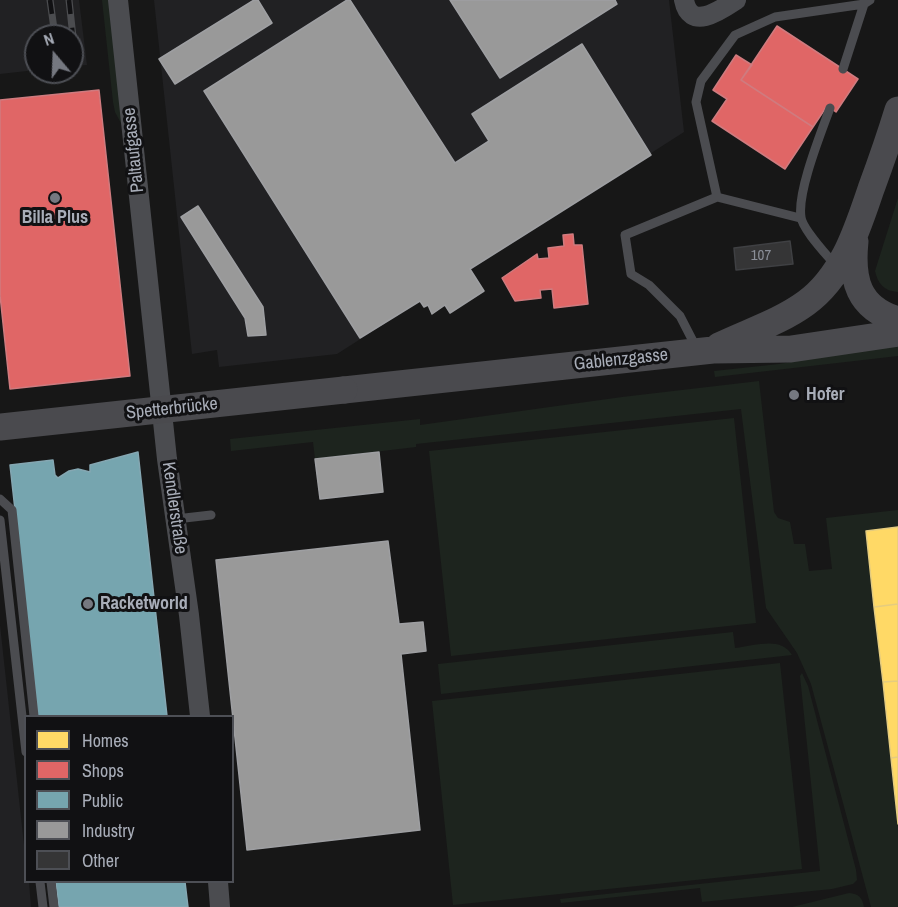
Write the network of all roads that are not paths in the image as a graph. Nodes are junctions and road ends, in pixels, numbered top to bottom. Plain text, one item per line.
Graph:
1 (117, 0) edge
2 (684, 0) edge
3 (736, 0) edge
4 (867, 2) edge
5 (843, 69) dead end
6 (830, 108) dead end
7 (898, 110) edge
8 (717, 197) junction
9 (800, 218) junction
10 (856, 234) junction
11 (838, 268) junction
12 (150, 300) joint
13 (898, 320) edge
14 (898, 333) edge
15 (706, 350) junction
16 (344, 390) joint
17 (0, 427) edge
18 (0, 499) edge
19 (211, 515) dead end
20 (176, 519) junction
21 (0, 520) edge
22 (34, 715) edge
23 (200, 715) edge
24 (24, 734) edge
25 (40, 883) edge
26 (51, 883) edge
27 (218, 883) edge
28 (42, 907) edge
29 (54, 907) edge
30 (220, 907) edge

1 - 12 street, Paltaufgasse
2 - 3 street
4 - 5 lane
4 - 8 lane
6 - 9 lane
7 - 10 main road
8 - 9 lane
8 - 15 lane
9 - 11 lane
10 - 11 main road
10 - 13 main road
11 - 15 main road
12 - 20 street, Kendlerstraße
14 - 15 main road, Gablenzgasse
15 - 16 main road, Gablenzgasse
16 - 17 main road, Spetterbrücke, bridge
18 - 22 lane
19 - 20 lane
20 - 23 street, Kendlerstraße
21 - 24 lane
25 - 28 lane
26 - 29 lane
27 - 30 street

